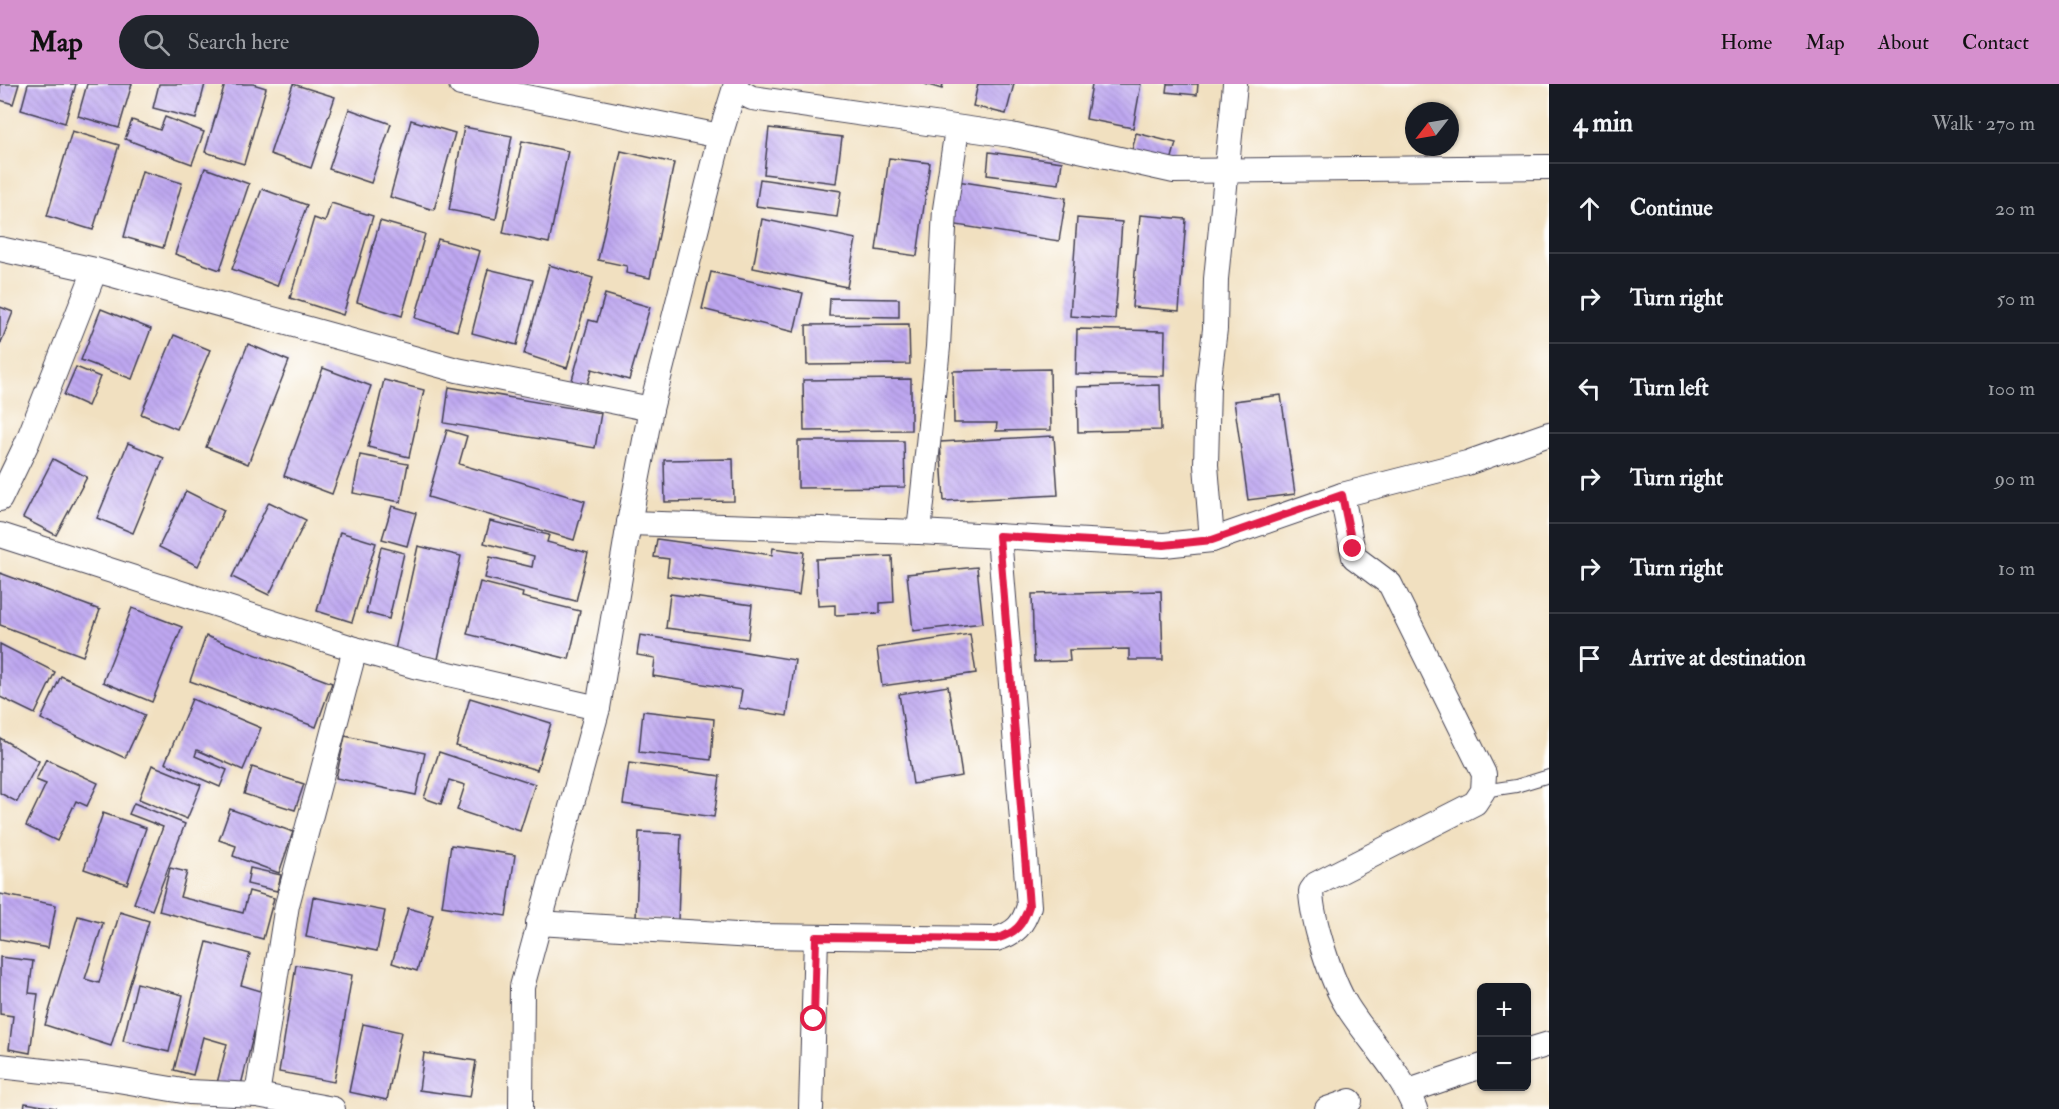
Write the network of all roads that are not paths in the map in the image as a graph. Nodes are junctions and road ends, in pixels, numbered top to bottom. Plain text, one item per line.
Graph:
1 (461, 84) edge
2 (1235, 84) edge
3 (735, 86) edge
4 (957, 129) junction
5 (720, 136) junction
6 (1549, 167) edge
7 (1228, 169) junction
8 (0, 249) edge
9 (95, 270) junction
10 (651, 409) junction
11 (1549, 434) edge
12 (1342, 495) junction
13 (0, 499) edge
14 (629, 523) junction
15 (919, 532) junction
16 (0, 535) edge
17 (999, 536) junction
18 (1212, 540) junction
19 (355, 649) junction
20 (598, 708) junction
21 (1549, 776) edge
22 (1482, 791) junction
23 (538, 923) junction
24 (816, 937) junction
25 (1549, 1044) edge
26 (1531, 1050) edge
27 (0, 1066) edge
28 (1477, 1068) edge
29 (257, 1095) junction
30 (188, 1100) edge
31 (1412, 1100) edge
32 (1350, 1101) dead end
33 (333, 1109) edge
34 (520, 1109) edge
35 (811, 1109) edge
36 (1327, 1109) edge

1 - 5 street
2 - 7 street
3 - 4 street
3 - 5 street
4 - 7 street
4 - 15 street
5 - 10 street
6 - 7 street
7 - 18 street
8 - 9 street
9 - 10 street
9 - 13 street
10 - 14 street
11 - 12 street
12 - 18 street
12 - 22 street
14 - 15 street
14 - 20 street
15 - 17 street
16 - 19 street
17 - 18 street
17 - 24 street
19 - 20 street
19 - 29 street
20 - 23 street
21 - 22 lane
22 - 31 street
23 - 24 street
23 - 34 street
24 - 35 street
25 - 26 street
27 - 30 street
28 - 31 street
29 - 30 street
29 - 33 street
32 - 36 street

